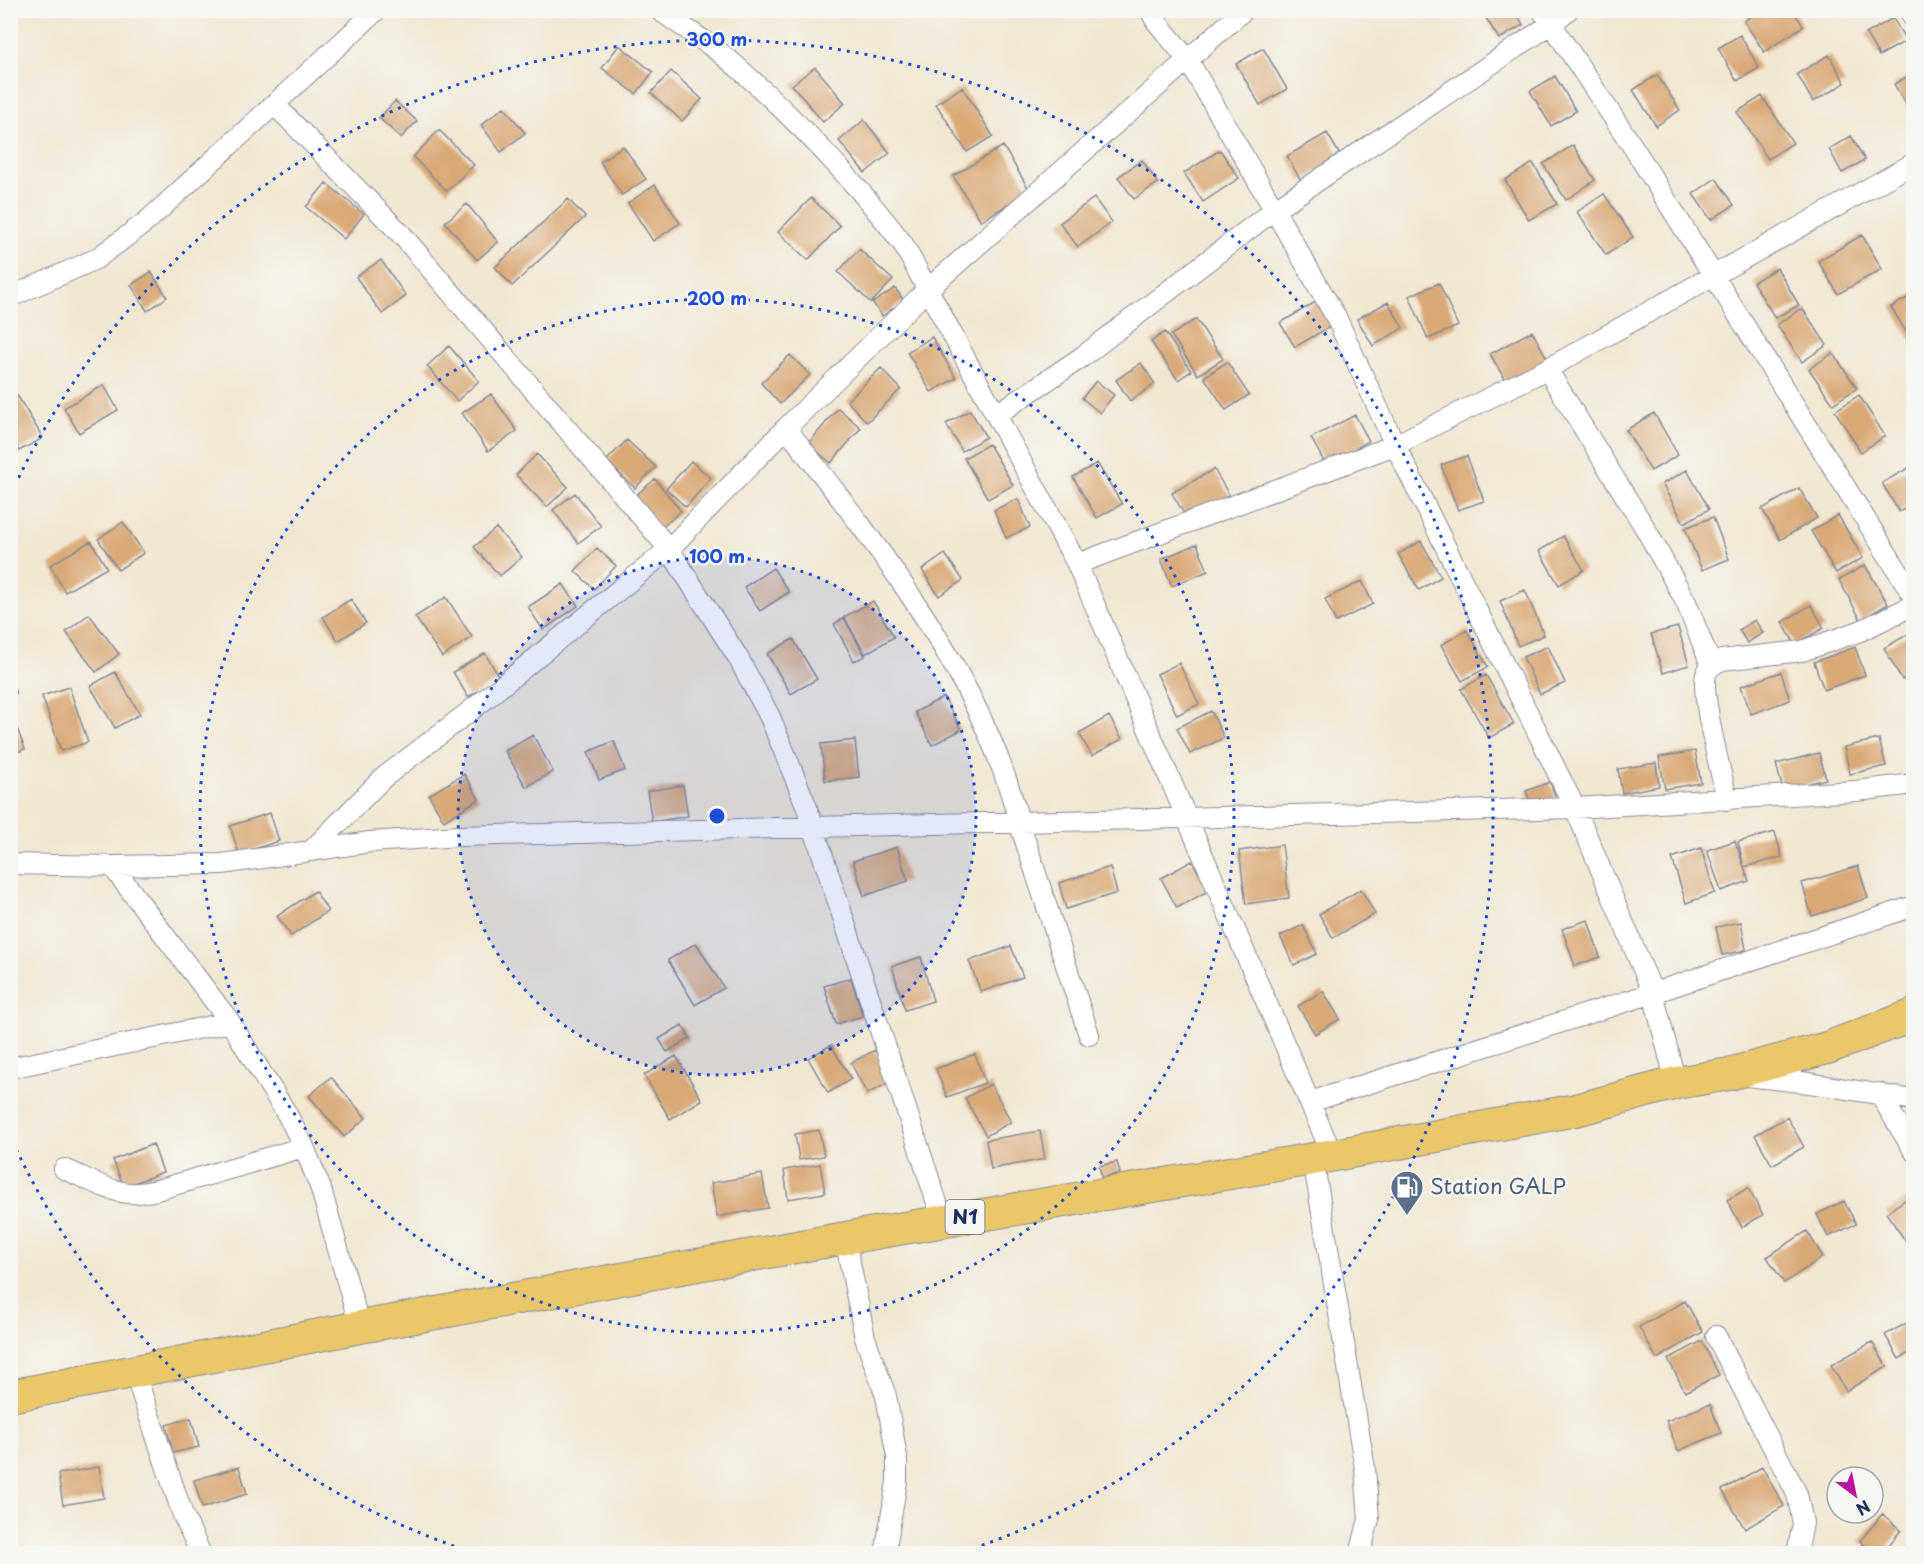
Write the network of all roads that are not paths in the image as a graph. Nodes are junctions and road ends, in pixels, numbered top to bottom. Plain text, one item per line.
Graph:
1 (378, 10) edge
2 (659, 10) edge
3 (1150, 10) edge
4 (1244, 10) edge
5 (1568, 10) edge
6 (1909, 10) edge
7 (1546, 17) edge
8 (1914, 19) edge
9 (1188, 60) junction
10 (275, 105) junction
11 (1914, 163) edge
12 (1274, 210) junction
13 (1712, 276) junction
14 (927, 290) junction
15 (10, 297) edge
16 (1547, 369) junction
17 (996, 414) junction
18 (786, 428) junction
19 (1395, 445) junction
20 (669, 549) junction
21 (1077, 564) junction
22 (1914, 597) edge
23 (1914, 605) edge
24 (1711, 665) junction
25 (1914, 784) edge
26 (1727, 800) junction
27 (1575, 808) junction
28 (1188, 818) junction
29 (1019, 822) junction
30 (813, 827) junction
31 (313, 849) junction
32 (10, 864) edge
33 (112, 866) junction
34 (1914, 906) edge
35 (1653, 993) junction
36 (1914, 1015) edge
37 (231, 1022) junction
38 (1089, 1035) dead end
39 (10, 1068) edge
40 (1729, 1074) junction
41 (1676, 1083) junction
42 (1879, 1093) junction
43 (1914, 1100) edge
44 (1310, 1102) junction
45 (304, 1147) junction
46 (1914, 1151) edge
47 (1322, 1156) junction
48 (64, 1168) dead end
49 (942, 1221) junction
50 (845, 1238) junction
51 (360, 1327) junction
52 (1716, 1336) dead end
53 (134, 1371) junction
54 (10, 1396) edge
55 (201, 1554) edge
56 (885, 1554) edge
57 (1360, 1554) edge
58 (1797, 1554) edge

1 - 10 street
2 - 14 street
3 - 9 street
4 - 9 street
5 - 7 street
6 - 8 street
7 - 12 street
7 - 13 street
9 - 12 street
9 - 14 street
10 - 15 street
10 - 20 street
11 - 13 street
12 - 17 street
12 - 19 street
13 - 16 street
13 - 22 street
14 - 17 street
14 - 18 street
16 - 19 street
16 - 24 street
17 - 21 street
18 - 20 street
18 - 29 street
19 - 21 street
19 - 27 street
20 - 30 street
20 - 31 street
21 - 28 street
23 - 24 street
24 - 26 street
25 - 26 street
26 - 27 street
27 - 28 street
27 - 35 street
28 - 29 street
28 - 44 street
29 - 30 street
29 - 38 street
30 - 31 street
30 - 49 street
31 - 33 street
32 - 33 street
33 - 37 street
34 - 35 street
35 - 41 street
35 - 44 street
36 - 40 main road, N1
37 - 39 street
37 - 45 street
40 - 41 main road, N1
40 - 42 street
41 - 47 main road, N1
42 - 43 street
42 - 46 street
44 - 47 street
45 - 48 street
45 - 51 street
47 - 49 main road, N1
47 - 57 street
49 - 50 main road, N1
50 - 51 main road, N1
50 - 56 street
51 - 53 main road, N1
52 - 58 street
53 - 54 main road, N1
53 - 55 street

